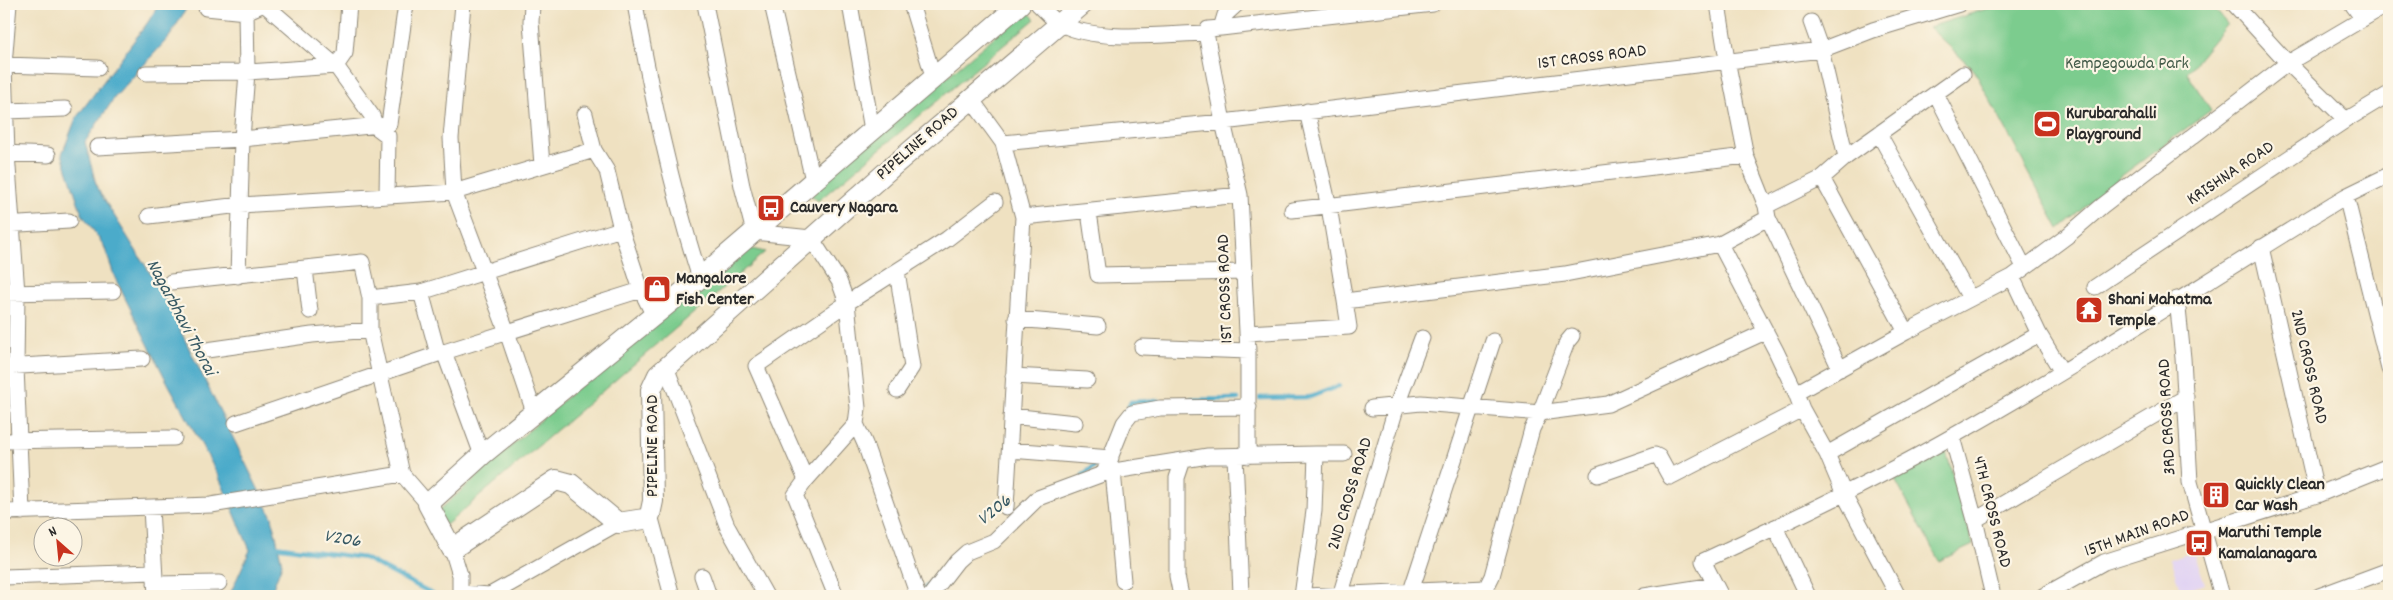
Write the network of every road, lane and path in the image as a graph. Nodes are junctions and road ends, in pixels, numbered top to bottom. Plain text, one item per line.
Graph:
1 (9, 4) edge
2 (349, 4) edge
3 (406, 4) edge
4 (463, 4) edge
5 (532, 4) edge
6 (635, 4) edge
7 (705, 4) edge
8 (772, 4) edge
9 (850, 4) edge
10 (911, 4) edge
11 (1020, 4) edge
12 (1038, 4) edge
13 (1082, 4) edge
14 (1237, 4) edge
15 (1433, 4) edge
16 (1718, 4) edge
17 (1959, 4) edge
18 (2234, 4) edge
19 (2352, 4) edge
20 (2388, 4) edge
21 (206, 8) dead end
22 (248, 8) edge
23 (2363, 19) junction
24 (1811, 22) dead end
25 (1059, 24) junction
26 (1221, 28) junction
27 (1206, 33) junction
28 (1821, 50) junction
29 (1726, 60) junction
30 (2288, 63) junction
31 (4, 65) edge
32 (336, 66) junction
33 (98, 68) dead end
34 (247, 72) junction
35 (146, 73) dead end
36 (1963, 74) dead end
37 (934, 79) junction
38 (1936, 94) junction
39 (2389, 94) edge
40 (971, 99) junction
41 (65, 109) dead end
42 (6, 111) junction
43 (1307, 111) junction
44 (585, 114) dead end
45 (2346, 120) junction
46 (1223, 122) junction
47 (376, 127) junction
48 (872, 130) junction
49 (1879, 134) junction
50 (242, 139) junction
51 (1003, 143) junction
52 (97, 147) dead end
53 (594, 150) junction
54 (6, 153) edge
55 (48, 155) dead end
56 (1746, 156) junction
57 (1846, 157) junction
58 (542, 165) junction
59 (2389, 175) edge
60 (1822, 178) junction
61 (814, 180) junction
62 (454, 192) junction
63 (386, 195) junction
64 (1240, 195) junction
65 (2346, 196) junction
66 (995, 202) dead end
67 (240, 206) junction
68 (1329, 207) junction
69 (1292, 210) dead end
70 (1089, 212) junction
71 (1767, 212) junction
72 (149, 216) dead end
73 (1023, 217) junction
74 (69, 221) dead end
75 (8, 225) edge
76 (621, 229) junction
77 (754, 232) junction
78 (811, 238) junction
79 (1720, 244) junction
80 (2261, 247) junction
81 (2024, 267) junction
82 (305, 269) junction
83 (897, 271) junction
84 (1245, 272) junction
85 (485, 274) junction
86 (238, 276) junction
87 (2012, 277) junction
88 (700, 278) junction
89 (171, 282) dead end
90 (2095, 287) dead end
91 (641, 290) junction
92 (112, 291) dead end
93 (421, 292) junction
94 (10, 293) edge
95 (370, 298) junction
96 (1970, 298) junction
97 (2177, 299) junction
98 (1345, 301) junction
99 (847, 303) junction
100 (310, 312) dead end
101 (654, 316) junction
102 (1016, 319) junction
103 (1098, 326) dead end
104 (370, 330) junction
105 (507, 332) junction
106 (1765, 332) junction
107 (1906, 332) junction
108 (1247, 333) junction
109 (2040, 334) junction
110 (1572, 336) dead end
111 (1422, 338) dead end
112 (1493, 341) dead end
113 (1142, 347) dead end
114 (207, 350) dead end
115 (1248, 351) junction
116 (441, 353) junction
117 (142, 360) dead end
118 (666, 366) junction
119 (10, 367) edge
120 (2389, 368) edge
121 (1840, 369) junction
122 (2062, 372) junction
123 (379, 375) junction
124 (1013, 376) junction
125 (1087, 380) dead end
126 (897, 390) dead end
127 (1796, 393) junction
128 (2186, 397) junction
129 (1397, 405) junction
130 (1249, 407) junction
131 (1372, 408) dead end
132 (1473, 408) junction
133 (1802, 409) junction
134 (534, 412) junction
135 (1540, 413) junction
136 (1011, 416) junction
137 (236, 423) dead end
138 (1075, 423) dead end
139 (856, 424) junction
140 (1952, 437) junction
141 (174, 438) dead end
142 (11, 441) edge
143 (1010, 450) junction
144 (1316, 454) junction
145 (1344, 454) dead end
146 (1827, 454) junction
147 (482, 455) junction
148 (1241, 456) junction
149 (1183, 460) junction
150 (2389, 466) edge
151 (1109, 467) junction
152 (402, 474) junction
153 (1598, 475) dead end
154 (806, 480) junction
155 (1844, 494) junction
156 (2317, 495) junction
157 (428, 504) junction
158 (1006, 507) dead end
159 (151, 508) junction
160 (4, 512) edge
161 (22, 512) junction
162 (650, 515) junction
163 (1975, 520) junction
164 (618, 523) junction
165 (1775, 527) junction
166 (2203, 530) junction
167 (452, 549) junction
168 (2389, 570) edge
169 (702, 576) dead end
170 (4, 577) edge
171 (1123, 581) dead end
172 (219, 583) dead end
173 (155, 584) edge
174 (1718, 590) edge
175 (1412, 591) junction
176 (917, 592) edge
177 (1486, 592) edge
178 (1341, 593) junction
179 (460, 594) edge
180 (1241, 594) dead end
181 (672, 596) edge
182 (709, 596) edge
183 (766, 596) edge
184 (836, 596) edge
185 (930, 596) edge
186 (1181, 596) edge
187 (1303, 596) edge
188 (1644, 596) edge
189 (1808, 596) edge
190 (1898, 596) edge
191 (1993, 596) edge
192 (2043, 596) edge
193 (2222, 596) edge
194 (2319, 596) edge

1 - 31 street
2 - 32 street
3 - 47 street
4 - 62 street
5 - 58 street
6 - 88 street
7 - 77 street
8 - 61 street
9 - 48 street
10 - 37 street
11 - 37 main road
12 - 25 street
13 - 25 main road, PIPELINE ROAD
14 - 26 street
15 - 26 street
16 - 29 street
17 - 28 street, 1ST CROSS ROAD
18 - 30 street
19 - 23 street
20 - 23 street
21 - 22 street
22 - 32 street
22 - 34 street
23 - 30 street
24 - 28 street
25 - 27 street
25 - 40 main road, PIPELINE ROAD
26 - 27 street
27 - 46 street, 1ST CROSS ROAD
28 - 29 street, 1ST CROSS ROAD
28 - 57 street
29 - 43 street, 1ST CROSS ROAD
29 - 56 street
30 - 45 street
30 - 81 street
31 - 33 street
31 - 42 street
32 - 34 street
32 - 47 street
34 - 35 street
34 - 50 street
36 - 38 street
37 - 48 main road
38 - 49 street
38 - 81 street
39 - 45 street, KRISHNA ROAD
40 - 51 street
40 - 78 main road, PIPELINE ROAD
41 - 42 street
42 - 54 street
43 - 46 street, 1ST CROSS ROAD
43 - 68 street
44 - 53 street
45 - 90 street, KRISHNA ROAD
46 - 51 street
46 - 64 street, 1ST CROSS ROAD
47 - 50 street
47 - 63 street
48 - 61 main road
49 - 57 street
49 - 96 street
50 - 52 street
50 - 67 street
51 - 73 street
53 - 58 street
53 - 76 street
54 - 55 street
54 - 75 street
56 - 68 street
56 - 71 street
57 - 60 street
58 - 62 street
59 - 65 street
60 - 71 street
60 - 107 street
61 - 77 main road
62 - 63 street
62 - 85 street
63 - 67 street
64 - 70 street
64 - 84 street, 1ST CROSS ROAD
65 - 80 street
65 - 120 street
66 - 83 street
67 - 72 street
67 - 86 street
68 - 69 street
68 - 98 street
70 - 73 street
70 - 84 street
71 - 79 street
71 - 121 street
73 - 102 street
74 - 75 street
75 - 94 street
76 - 85 street
76 - 91 street
77 - 78 street
77 - 88 main road
78 - 99 street
78 - 118 main road, PIPELINE ROAD
79 - 98 street
79 - 106 street
80 - 97 street
80 - 156 street, 2ND CROSS ROAD
81 - 87 street
82 - 86 street
82 - 95 street
82 - 100 street
83 - 99 street
83 - 126 street
84 - 108 street, 1ST CROSS ROAD
85 - 93 street
85 - 105 street
86 - 89 street
87 - 96 street
87 - 109 street
88 - 101 main road
91 - 101 street
91 - 105 street
92 - 94 street
93 - 95 street
93 - 116 street
94 - 119 street
95 - 104 street
96 - 107 street
97 - 122 street
97 - 128 street, 3RD CROSS ROAD
98 - 108 street
99 - 139 street
99 - 154 street
101 - 134 main road
102 - 103 street
102 - 124 street
104 - 114 street
104 - 123 street
105 - 116 street
105 - 134 street
106 - 127 street
106 - 135 street
107 - 121 street
108 - 115 street, 1ST CROSS ROAD
109 - 122 street
109 - 146 street
110 - 135 street
111 - 129 street, 2ND CROSS ROAD
112 - 132 street
113 - 115 street
115 - 130 street, 1ST CROSS ROAD
116 - 123 street
116 - 147 street
117 - 119 street
118 - 162 main road, PIPELINE ROAD
118 - 183 street
119 - 142 street
121 - 127 street
122 - 140 street
123 - 137 street
123 - 152 street
124 - 125 street
124 - 136 street
127 - 133 street
128 - 163 street
128 - 166 street, 3RD CROSS ROAD
129 - 131 street
129 - 132 street
129 - 178 street, 2ND CROSS ROAD
130 - 148 street, 1ST CROSS ROAD
130 - 151 street
132 - 135 street
132 - 175 street
133 - 146 street
133 - 153 street
134 - 147 main road
135 - 177 street
136 - 138 street
136 - 143 street
139 - 154 street
139 - 176 street
140 - 155 street
140 - 163 street, 4TH CROSS ROAD
141 - 142 street
142 - 161 street
143 - 151 street
143 - 158 street
144 - 145 street
144 - 148 street
144 - 187 street
146 - 155 street
147 - 157 main road
148 - 149 street
148 - 180 street, 1ST CROSS ROAD
149 - 151 street
149 - 186 street
150 - 156 street, 15TH MAIN ROAD
151 - 171 street
151 - 185 street
152 - 157 street
152 - 159 street
154 - 184 street
155 - 165 street
155 - 190 street
156 - 166 street, 15TH MAIN ROAD
157 - 167 main road
159 - 161 street
159 - 173 street
160 - 161 street
162 - 164 main road, PIPELINE ROAD
162 - 181 street
163 - 191 street, 4TH CROSS ROAD
164 - 167 main road
164 - 179 street
165 - 174 street
165 - 189 street
166 - 192 street, 15TH MAIN ROAD
166 - 193 street, 3RD CROSS ROAD
167 - 179 street
168 - 194 street
169 - 182 street
170 - 173 street
172 - 173 street
174 - 188 street
175 - 177 street
175 - 178 street
178 - 187 street

